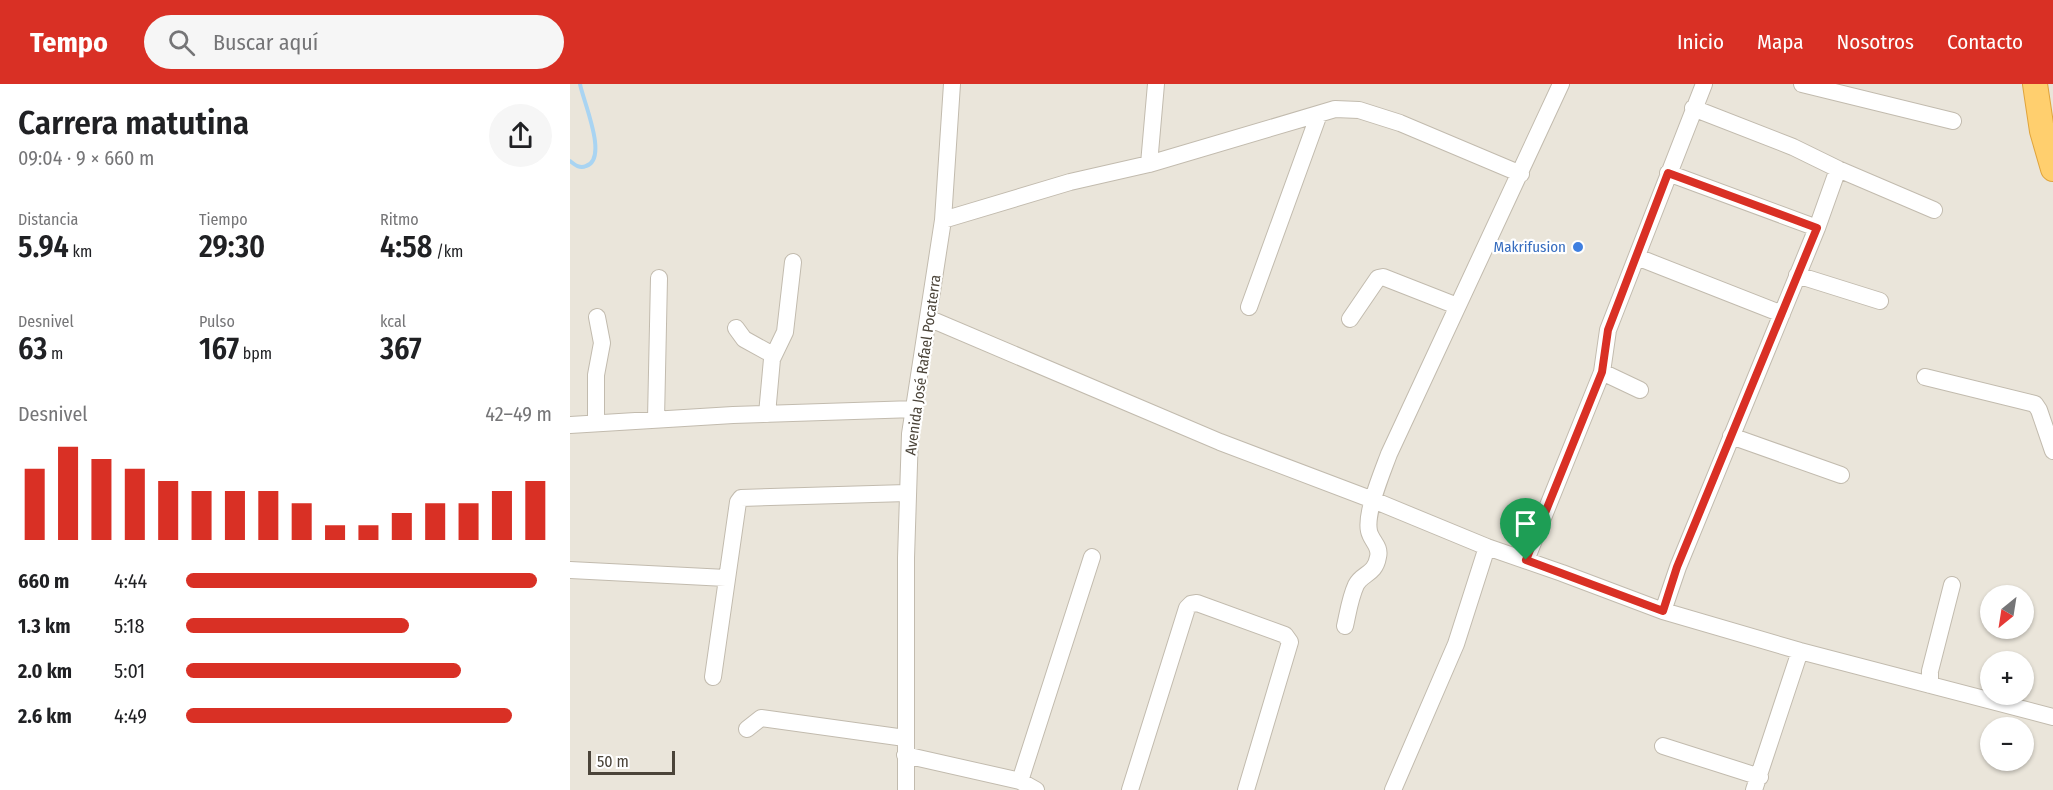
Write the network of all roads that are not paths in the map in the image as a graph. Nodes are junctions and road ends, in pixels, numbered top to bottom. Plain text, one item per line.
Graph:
1 (952, 84) edge
2 (1156, 84) edge
3 (1561, 84) edge
4 (1704, 84) edge
5 (1802, 84) edge
6 (2035, 84) edge
7 (1693, 108) junction
8 (1319, 114) junction
9 (1953, 121) dead end
10 (1149, 164) junction
11 (1838, 169) junction
12 (2053, 169) edge
13 (1668, 173) junction
14 (1521, 174) junction
15 (1934, 210) dead end
16 (943, 220) junction
17 (1817, 228) junction
18 (1637, 257) junction
19 (793, 262) dead end
20 (1797, 275) junction
21 (659, 278) dead end
22 (1880, 301) dead end
23 (1457, 306) junction
24 (1249, 307) dead end
25 (1782, 314) junction
26 (597, 317) dead end
27 (928, 318) junction
28 (1350, 319) dead end
29 (736, 328) dead end
30 (773, 355) junction
31 (1602, 372) junction
32 (1925, 377) dead end
33 (1640, 390) dead end
34 (915, 409) junction
35 (767, 414) junction
36 (656, 419) junction
37 (597, 423) junction
38 (570, 425) edge
39 (1731, 436) junction
40 (2053, 452) edge
41 (1841, 475) dead end
42 (907, 493) junction
43 (1372, 500) junction
44 (1487, 547) junction
45 (1092, 557) dead end
46 (1526, 560) junction
47 (570, 570) edge
48 (726, 578) junction
49 (1952, 585) dead end
50 (1663, 611) junction
51 (1345, 626) dead end
52 (1800, 651) junction
53 (713, 677) dead end
54 (1930, 685) junction
55 (2053, 717) edge
56 (747, 729) dead end
57 (905, 738) junction
58 (1663, 746) dead end
59 (905, 755) junction
60 (1020, 781) junction
61 (1757, 783) edge
62 (906, 790) edge
63 (1036, 790) edge
64 (1130, 790) edge
65 (1246, 790) edge
66 (1393, 790) edge

1 - 16 street, Avenida José Rafael Pocaterra
2 - 10 street
3 - 14 street
4 - 7 street
5 - 9 street
6 - 12 highway
7 - 11 street
7 - 13 street
8 - 10 street
8 - 14 street
8 - 24 street
10 - 16 street
11 - 15 street
11 - 17 street
13 - 17 street
13 - 18 street
14 - 23 street
16 - 27 street, Avenida José Rafael Pocaterra
17 - 20 street
18 - 25 street
18 - 31 street
19 - 30 street
20 - 22 street
20 - 25 street
21 - 36 street
23 - 28 street
23 - 43 street
25 - 39 street
26 - 37 street
27 - 34 street, Avenida José Rafael Pocaterra
27 - 43 street
29 - 30 street
30 - 35 street
31 - 33 street
31 - 46 street
32 - 40 street
34 - 35 street
34 - 42 street, Avenida José Rafael Pocaterra
35 - 36 street
36 - 37 street
37 - 38 street
39 - 41 street
39 - 50 street
42 - 48 street
42 - 57 street, Avenida José Rafael Pocaterra
43 - 44 street
43 - 51 street
44 - 46 street
44 - 66 street
45 - 60 street
46 - 50 street
47 - 48 street
48 - 53 street
49 - 54 street
50 - 52 street
52 - 54 street
52 - 61 street
54 - 55 street
56 - 57 street
57 - 59 street, Avenida José Rafael Pocaterra
58 - 61 street
59 - 60 street
59 - 62 street, Avenida José Rafael Pocaterra
60 - 63 street
64 - 65 street

